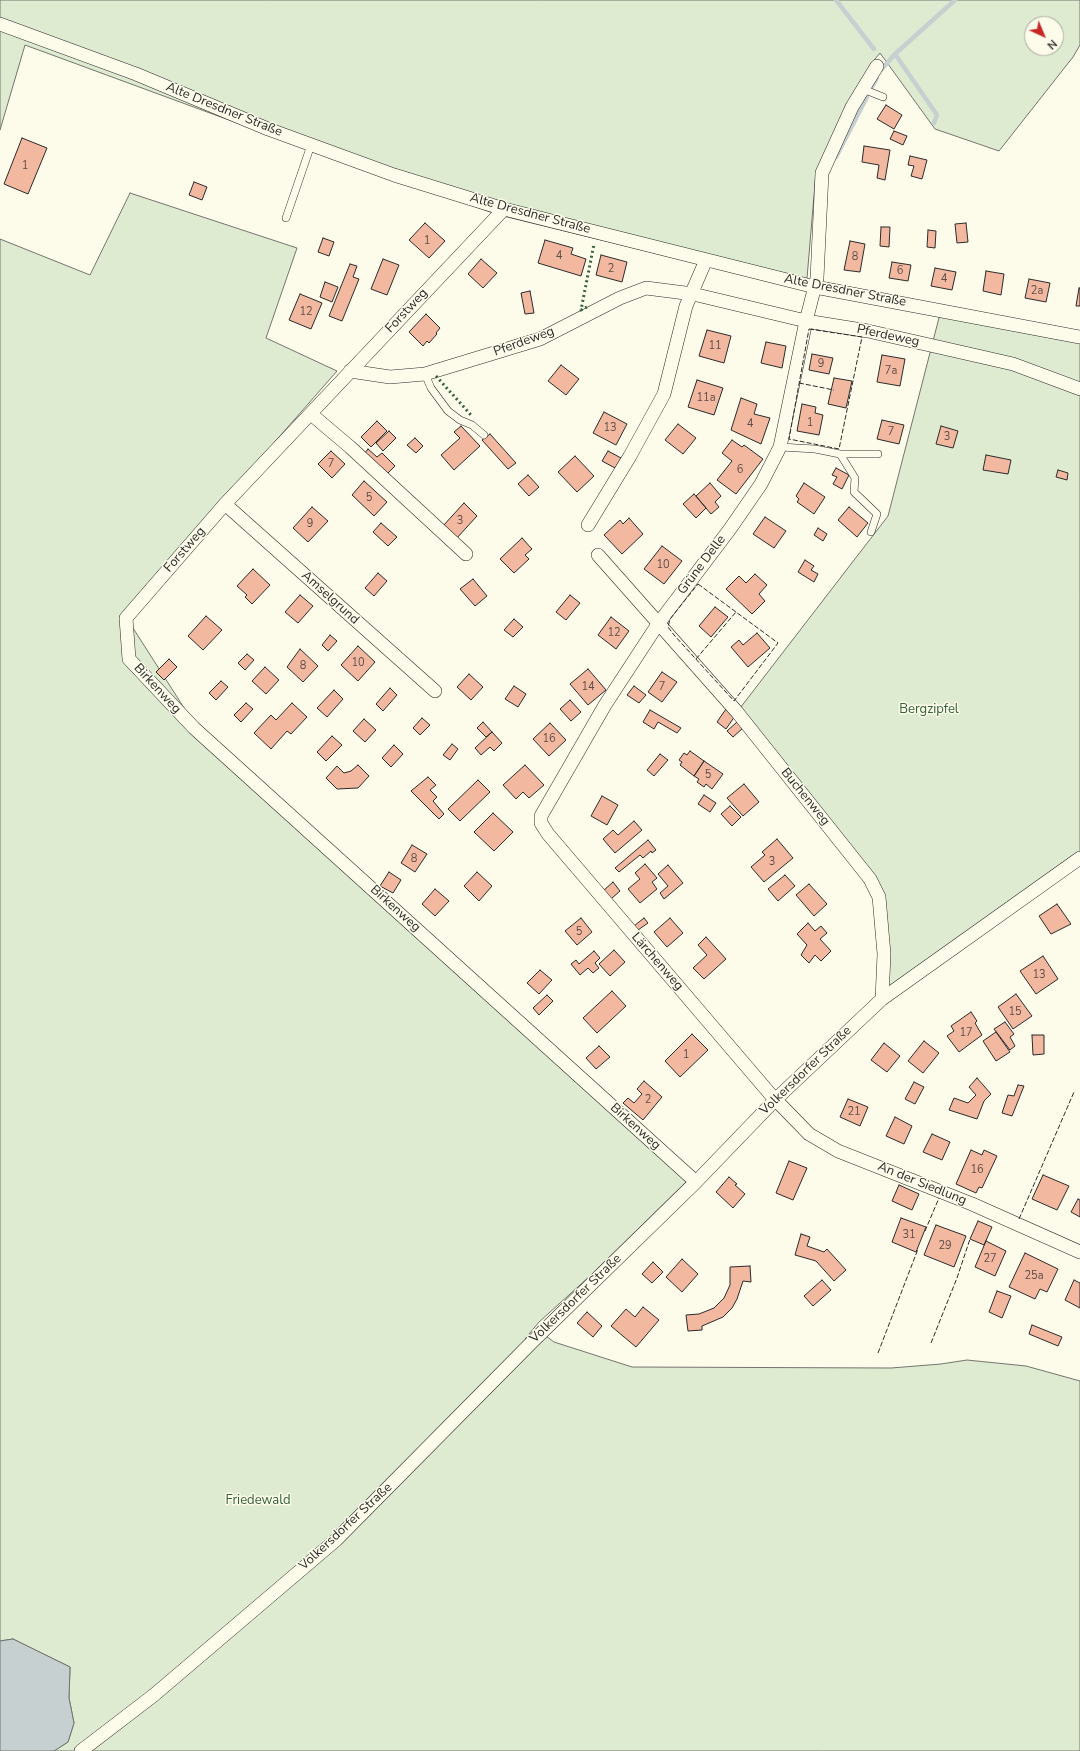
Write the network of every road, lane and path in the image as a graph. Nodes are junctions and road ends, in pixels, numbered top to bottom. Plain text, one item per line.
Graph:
1 (0, 24) edge
2 (877, 66) dead end
3 (863, 89) junction
4 (883, 97) dead end
5 (312, 145) junction
6 (504, 209) junction
7 (286, 218) dead end
8 (706, 260) junction
9 (815, 287) junction
10 (693, 294) junction
11 (806, 321) junction
12 (1080, 337) edge
13 (350, 372) junction
14 (425, 374) junction
15 (1080, 389) edge
16 (311, 414) junction
17 (484, 435) dead end
18 (780, 447) junction
19 (840, 454) junction
20 (878, 454) dead end
21 (225, 504) junction
22 (588, 525) dead end
23 (870, 532) dead end
24 (466, 554) dead end
25 (598, 555) dead end
26 (126, 618) joint
27 (658, 624) junction
28 (435, 691) dead end
29 (541, 823) joint
30 (1080, 858) edge
31 (882, 999) junction
32 (775, 1100) junction
33 (696, 1182) junction
34 (1080, 1252) edge
35 (81, 1751) edge

1 - 5 street, Alte Dresdner Straße
2 - 3 street, Grüne Delle
3 - 4 lane
3 - 9 street, Grüne Delle
5 - 6 street, Alte Dresdner Straße
5 - 7 lane
6 - 8 street, Alte Dresdner Straße
6 - 13 street, Forstweg
8 - 9 street, Alte Dresdner Straße
8 - 10 street
9 - 11 street, Grüne Delle
9 - 12 street, Alte Dresdner Straße
10 - 11 street, Pferdeweg
10 - 14 street, Pferdeweg
10 - 22 street
11 - 15 street, Pferdeweg
11 - 18 street, Grüne Delle
13 - 14 street, Pferdeweg
13 - 16 street, Forstweg
14 - 17 lane
16 - 21 street, Forstweg
16 - 24 street
18 - 19 lane
18 - 27 street, Grüne Delle
19 - 20 lane
19 - 23 lane
21 - 26 street, Forstweg
21 - 28 street, Amselgrund
25 - 27 street, Buchenweg
26 - 33 street, Birkenweg
27 - 29 street, Grüne Delle
27 - 31 street, Buchenweg
29 - 32 street, Lärchenweg
30 - 31 street, Volkersdorfer Straße
31 - 32 street, Volkersdorfer Straße
32 - 33 street, Volkersdorfer Straße
32 - 34 street, An der Siedlung
33 - 35 street, Volkersdorfer Straße

